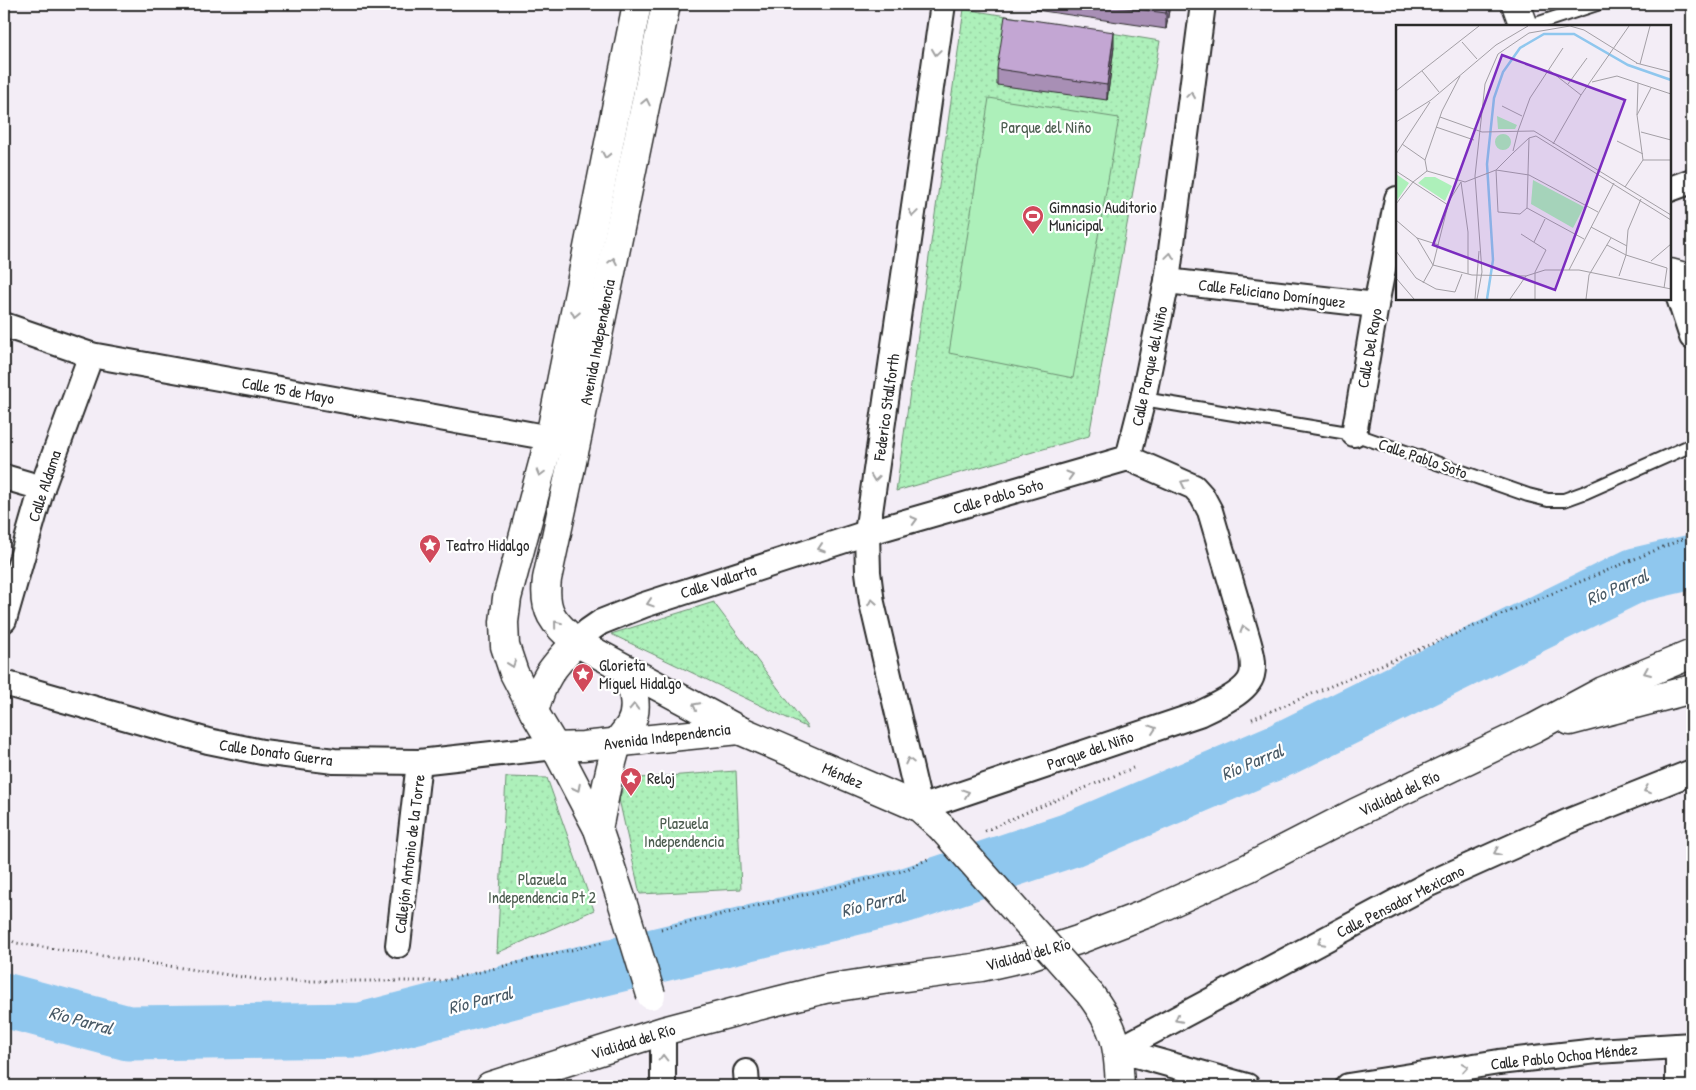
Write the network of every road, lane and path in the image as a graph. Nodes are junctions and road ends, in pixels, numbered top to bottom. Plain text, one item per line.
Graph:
1 (636, 4) edge
2 (666, 4) edge
3 (943, 4) edge
4 (1203, 4) edge
5 (1516, 4) edge
6 (1597, 4) edge
7 (1524, 25) edge
8 (1533, 25) edge
9 (1692, 181) edge
10 (1671, 189) edge
11 (1396, 201) edge
12 (1678, 275) edge
13 (1167, 281) junction
14 (1376, 305) junction
15 (4, 325) edge
16 (1692, 337) edge
17 (91, 355) junction
18 (1143, 399) junction
19 (1354, 434) junction
20 (550, 437) junction
21 (576, 443) junction
22 (1692, 445) edge
23 (1128, 458) junction
24 (4, 477) edge
25 (42, 488) junction
26 (868, 533) junction
27 (1692, 535) edge
28 (4, 620) edge
29 (576, 642) junction
30 (1692, 654) edge
31 (625, 669) junction
32 (4, 683) edge
33 (1692, 689) edge
34 (534, 712) junction
35 (1244, 722) dead end
36 (1534, 728) junction
37 (739, 730) junction
38 (617, 742) junction
39 (556, 747) junction
40 (420, 762) junction
41 (1135, 767) dead end
42 (1692, 772) edge
43 (920, 808) junction
44 (598, 828) junction
45 (983, 833) dead end
46 (940, 841) junction
47 (653, 930) dead end
48 (4, 937) edge
49 (605, 942) dead end
50 (398, 945) dead end
51 (663, 1031) junction
52 (1685, 1046) edge
53 (1118, 1050) junction
54 (1192, 1080) edge
55 (490, 1086) edge
56 (663, 1086) edge
57 (1120, 1086) edge
58 (1247, 1086) edge
59 (1348, 1086) edge
60 (1678, 1086) edge

1 -> 20 main road, Avenida Independencia
21 -> 2 main road, Avenida Independencia
3 -> 26 street, Federico Stallforth
13 -> 4 street, Calle Parque del Niño
5 - 7 main road
6 - 8 lane
9 - 10 street
11 - 14 street, Calle Del Rayo
12 - 16 street
13 - 14 street, Calle Feliciano Domínguez
13 - 18 street, Calle Parque del Niño
14 - 19 street, Calle Del Rayo
15 - 17 street, Calle 15 de Mayo
17 - 20 street, Calle 15 de Mayo
17 - 25 street, Calle Aldama
18 - 19 lane, Calle Pablo Soto
18 - 23 street, Calle Parque del Niño
19 - 22 lane, Calle Pablo Soto
20 - 21 street, Calle 15 de Mayo
20 -> 34 main road, Avenida Independencia
29 -> 21 main road, Avenida Independencia
26 -> 23 street, Calle Pablo Soto
43 -> 23 street, Parque del Niño
24 - 25 street
25 - 28 street, Calle Aldama
26 -> 29 street, Calle Vallarta
43 -> 26 street, Federico Stallforth
27 - 35 path
29 - 31 main road, Avenida Independencia
29 - 34 main road
30 -> 36 main road, Vialidad del Río
37 -> 31 main road, Avenida Independencia
38 -> 31 main road
32 - 40 street, Calle Donato Guerra
33 - 36 main road, Vialidad del Río
34 - 39 main road, Avenida Independencia
36 - 51 main road, Vialidad del Río
37 - 38 main road, Avenida Independencia
37 - 43 main road, Méndez
38 - 39 main road, Avenida Independencia
38 - 44 main road
39 - 40 street, Calle Donato Guerra
39 -> 44 main road
40 - 50 street, Callejón Antonio de la Torre
41 - 45 path
42 -> 53 street, Calle Pensador Mexicano
43 - 46 main road, Méndez
44 - 51 main road, bridge
46 - 47 path
46 - 53 main road, Méndez, bridge
48 - 49 path
51 - 55 main road, Vialidad del Río
56 -> 51 street
59 -> 52 street, Calle Pablo Ochoa Méndez
52 - 60 street
53 - 54 street
53 - 57 main road, Méndez
54 - 58 street

